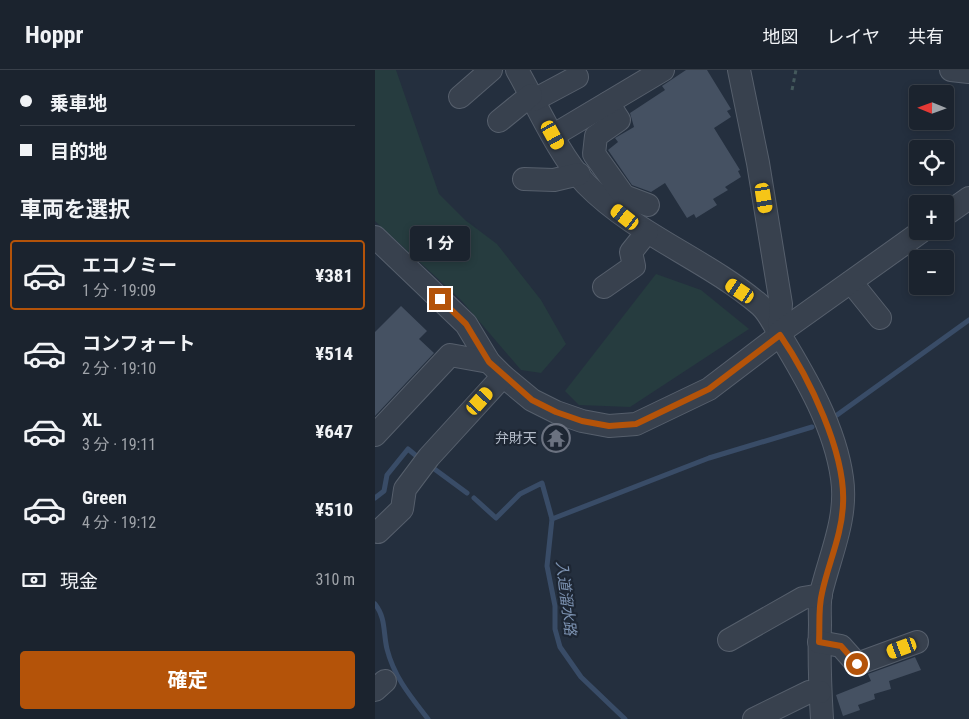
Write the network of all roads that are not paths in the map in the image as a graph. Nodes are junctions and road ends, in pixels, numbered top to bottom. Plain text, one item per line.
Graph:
1 (491, 70) edge
2 (517, 70) edge
3 (663, 70) edge
4 (739, 70) edge
5 (951, 70) edge
6 (969, 72) edge
7 (577, 78) dead end
8 (460, 97) dead end
9 (532, 97) junction
10 (607, 103) junction
11 (499, 121) dead end
12 (553, 135) junction
13 (579, 174) junction
14 (524, 179) dead end
15 (969, 198) edge
16 (648, 205) dead end
17 (954, 209) edge
18 (647, 232) junction
19 (375, 238) edge
20 (909, 240) edge
21 (851, 282) junction
22 (604, 287) dead end
23 (880, 318) dead end
24 (780, 334) junction
25 (496, 369) junction
26 (375, 435) edge
27 (378, 532) dead end
28 (821, 595) junction
29 (729, 640) dead end
30 (819, 642) junction
31 (917, 642) dead end
32 (820, 692) junction
33 (754, 719) edge
34 (822, 719) edge

1 - 8 street
2 - 9 street
3 - 10 street
4 - 24 street
5 - 6 street
7 - 9 street
9 - 11 street
9 - 12 street
10 - 12 street
10 - 16 street
12 - 13 street
13 - 14 street
13 - 18 street
15 - 17 street
18 - 22 street
18 - 24 street
19 - 25 street
20 - 21 street
21 - 23 street
21 - 24 street
24 - 25 street
24 - 28 street
25 - 26 street
25 - 27 street
28 - 29 street
28 - 30 street
30 - 31 street
30 - 32 street
32 - 33 street
32 - 34 street

